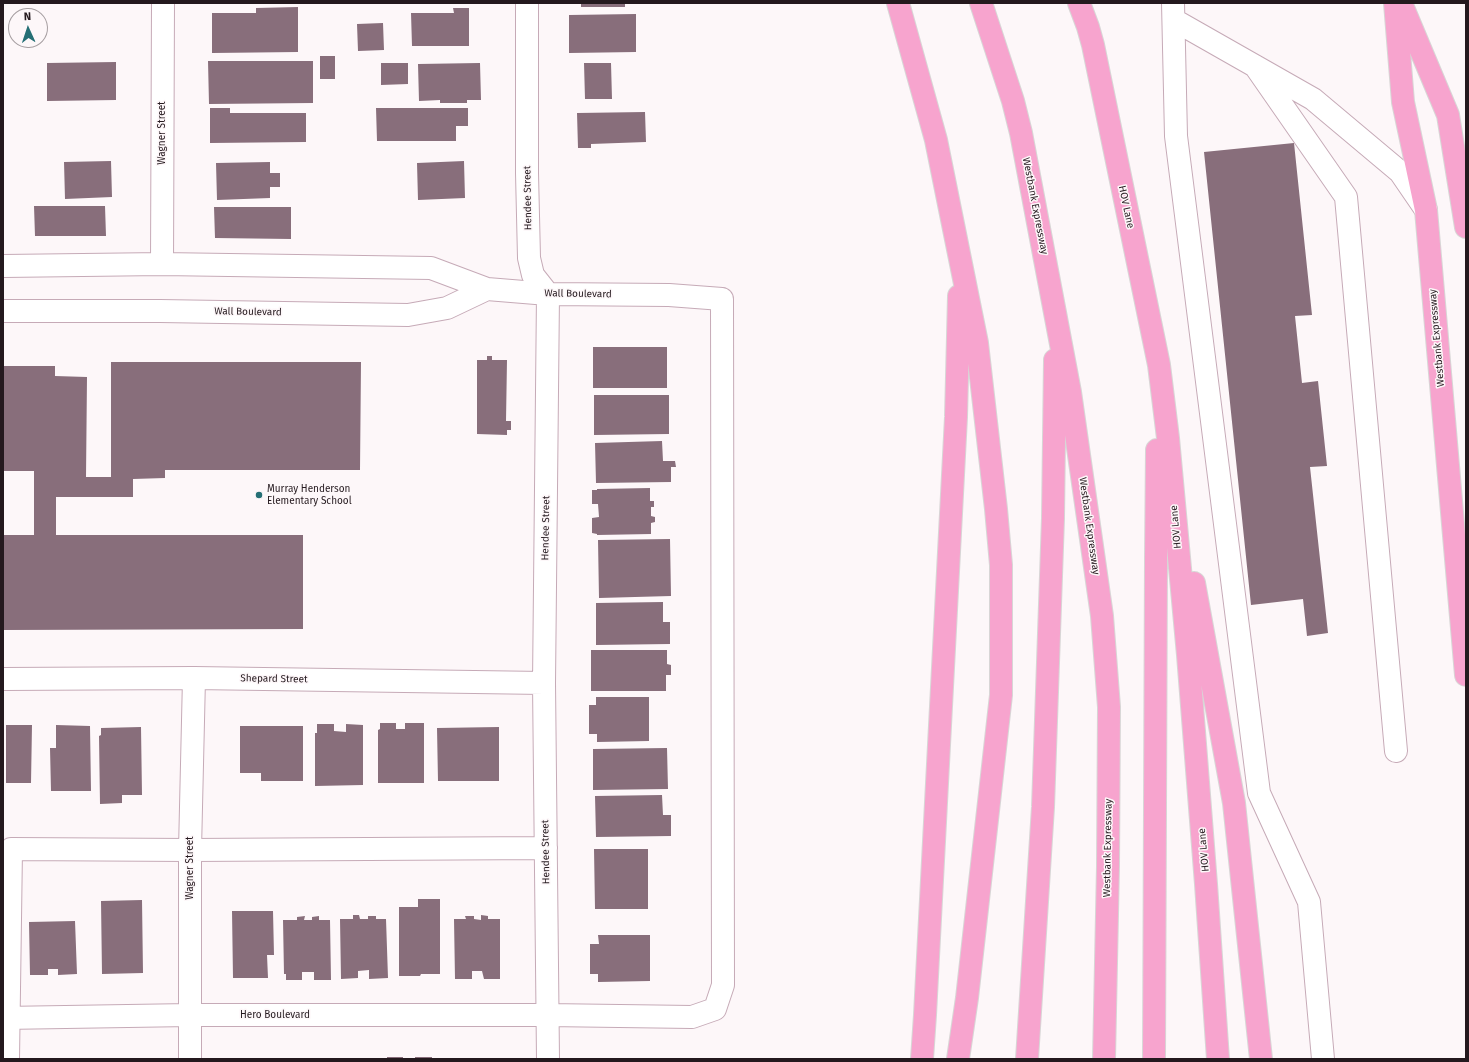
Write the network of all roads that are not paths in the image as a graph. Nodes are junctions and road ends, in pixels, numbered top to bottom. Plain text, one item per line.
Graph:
1 (163, 3) edge
2 (527, 3) edge
3 (898, 3) edge
4 (981, 3) edge
5 (1079, 3) edge
6 (1395, 3) edge
7 (1401, 3) edge
8 (1173, 11) edge
9 (1255, 66) junction
10 (1426, 210) junction
11 (1466, 227) edge
12 (960, 255) junction
13 (162, 264) junction
14 (3, 266) edge
15 (487, 289) junction
16 (548, 294) junction
17 (3, 311) edge
18 (1056, 313) junction
19 (1159, 364) junction
20 (1168, 438) junction
21 (1466, 675) edge
22 (194, 678) junction
23 (3, 679) edge
24 (544, 683) junction
25 (1396, 751) dead end
26 (546, 848) junction
27 (190, 850) junction
28 (1211, 963) junction
29 (190, 1015) junction
30 (547, 1015) junction
31 (5, 1018) edge
32 (8, 1059) edge
33 (190, 1059) edge
34 (548, 1059) edge
35 (922, 1059) edge
36 (958, 1059) edge
37 (1027, 1059) edge
38 (1104, 1059) edge
39 (1154, 1059) edge
40 (1204, 1059) edge
41 (1218, 1059) edge
42 (1261, 1059) edge
43 (1323, 1059) edge

1 - 13 street, Wagner Street
2 - 16 street, Hendee Street
3 - 12 highway
4 - 18 highway, Westbank Expressway
5 - 19 highway, HOV Lane
6 - 10 highway, Westbank Expressway
7 - 11 highway
8 - 9 street
8 - 43 street
9 - 10 street
9 - 25 street
10 - 21 highway, Westbank Expressway
12 - 35 highway
12 - 36 highway
13 - 14 street, Wall Boulevard
13 - 15 street, Wall Boulevard
15 - 16 street, Wall Boulevard
15 - 17 street, Wall Boulevard
16 - 24 street, Hendee Street
16 - 30 street, Wall Boulevard
18 - 37 highway
18 - 38 highway, Westbank Expressway
19 - 20 highway, HOV Lane
19 - 39 highway
20 - 28 highway, HOV Lane
20 - 42 highway
22 - 23 street, Shepard Street
22 - 24 street, Shepard Street
22 - 27 street, Wagner Street
24 - 26 street, Hendee Street
26 - 27 street
26 - 30 street, Hendee Street
27 - 29 street, Wagner Street
27 - 31 street
28 - 40 highway
28 - 41 highway, HOV Lane
29 - 30 street, Hero Boulevard
29 - 31 street, Hero Boulevard
29 - 33 street, Wagner Street
30 - 34 street, Hendee Street
31 - 32 street

